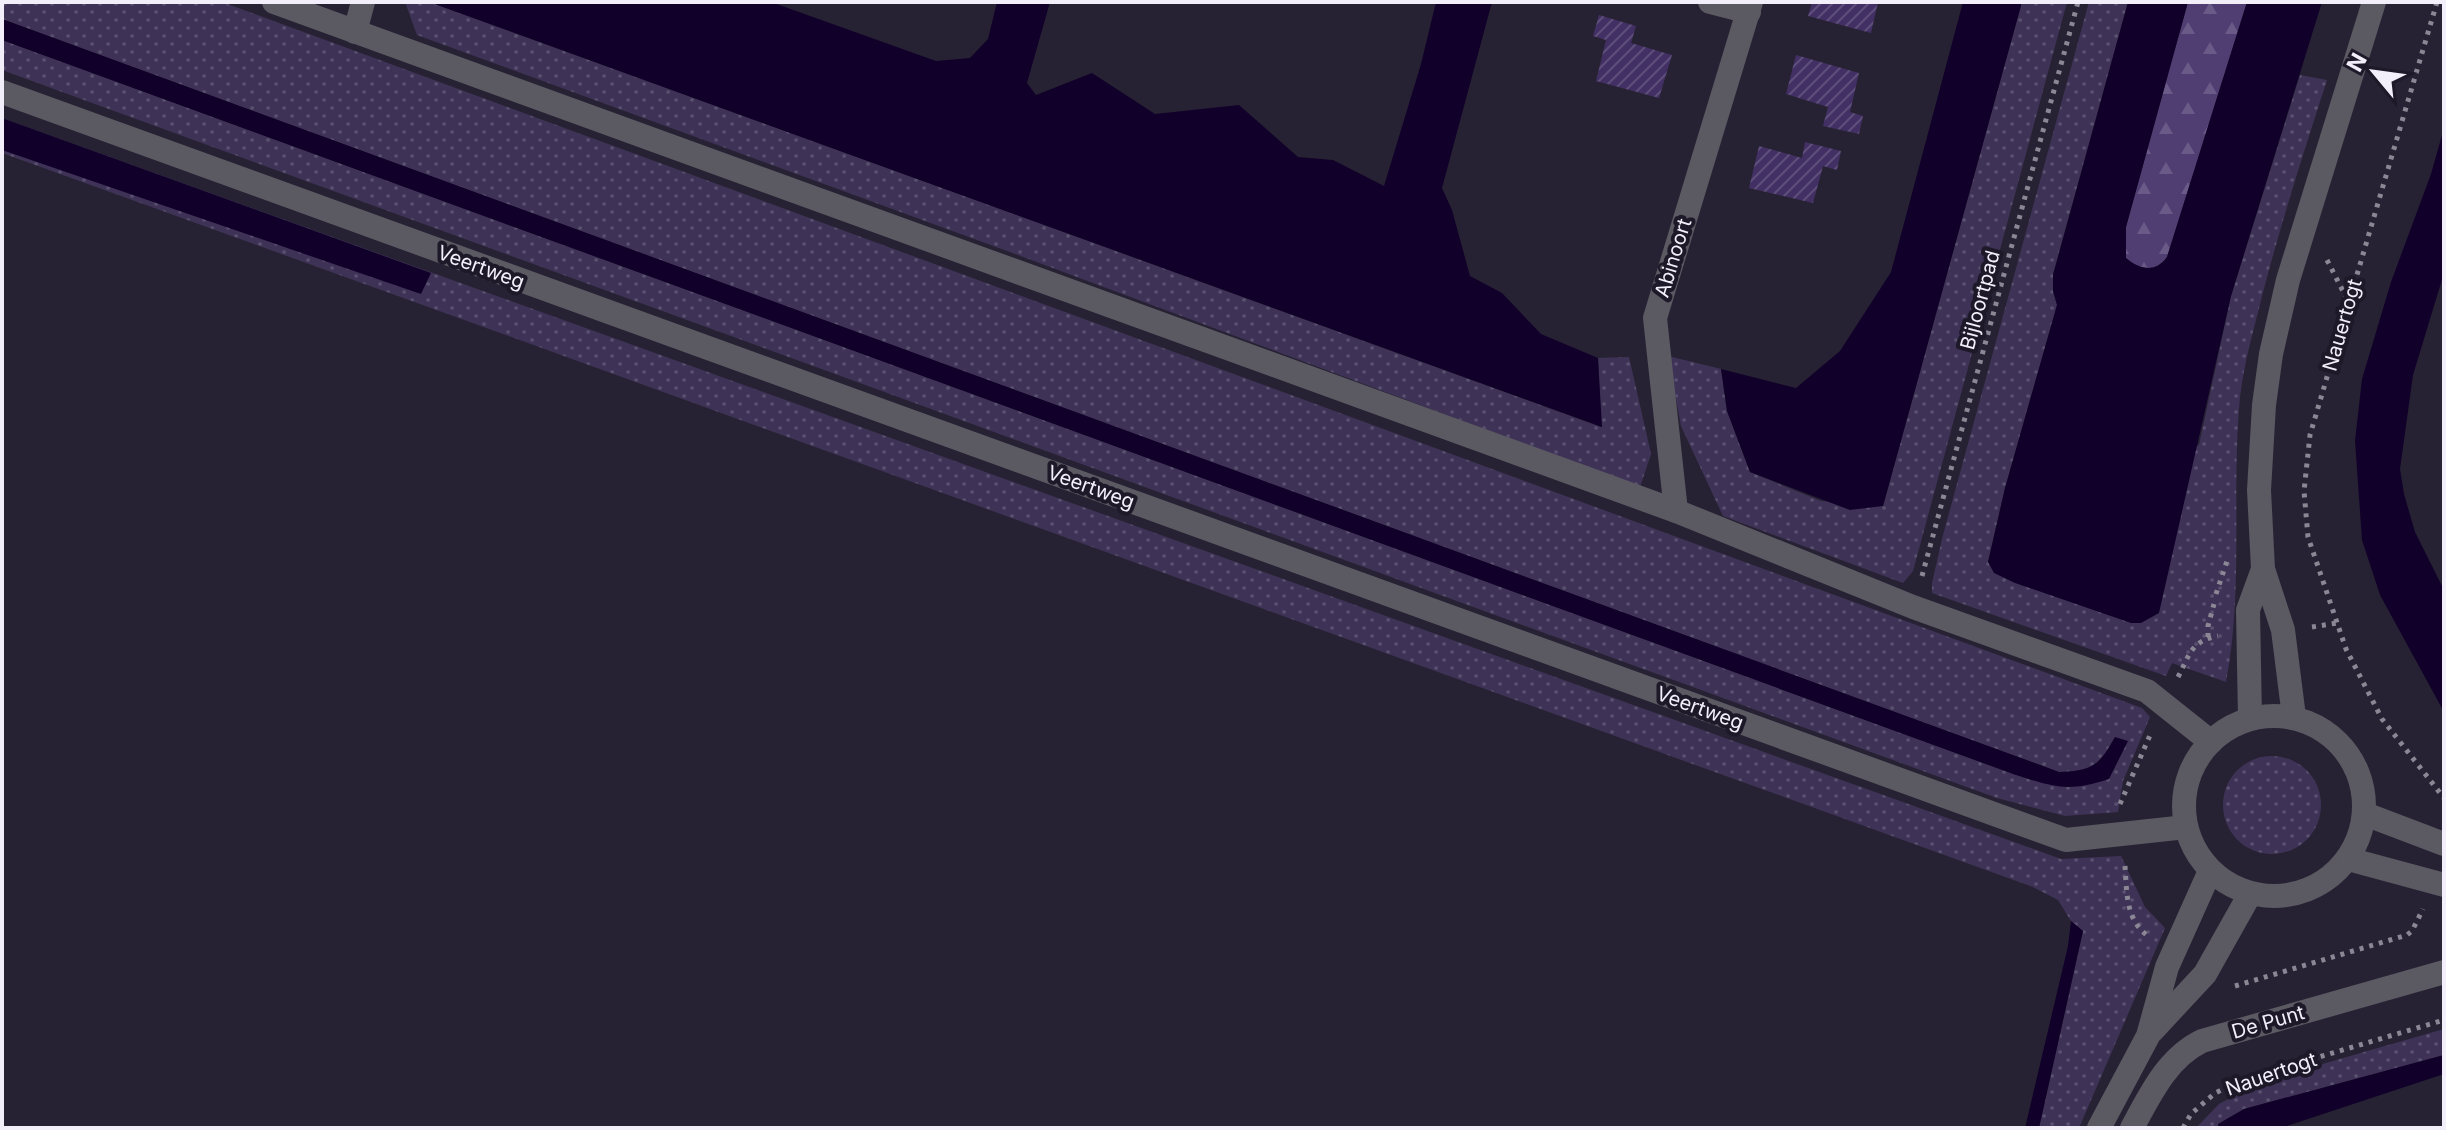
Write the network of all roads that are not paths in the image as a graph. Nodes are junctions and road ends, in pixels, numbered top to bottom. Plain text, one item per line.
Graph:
1 (274, 2) edge
2 (363, 2) edge
3 (1710, 2) edge
4 (2374, 2) edge
5 (1750, 7) edge
6 (355, 32) junction
7 (2, 92) edge
8 (1676, 511) junction
9 (2263, 569) junction
10 (2294, 717) junction
11 (2250, 718) junction
12 (2211, 742) junction
13 (2365, 814) junction
14 (2186, 827) junction
15 (2444, 844) edge
16 (2348, 859) junction
17 (2210, 871) junction
18 (2438, 883) edge
19 (2250, 894) junction
20 (2444, 972) edge
21 (2148, 1036) junction
22 (2099, 1128) edge
23 (2132, 1128) edge

1 - 6 street
2 - 6 street
3 - 5 street, Abinoort
4 - 9 street
5 - 8 street, Abinoort
6 - 8 street
7 - 14 street, Veertweg
8 - 12 street
9 - 10 street
9 - 11 street
10 - 11 street
10 - 13 street
11 - 12 street
12 - 14 street
13 - 15 street
13 - 16 street
14 - 17 street
16 - 18 street
16 - 19 street
17 - 19 street
17 - 21 street
19 - 21 street
20 - 23 street, De Punt
21 - 22 street

